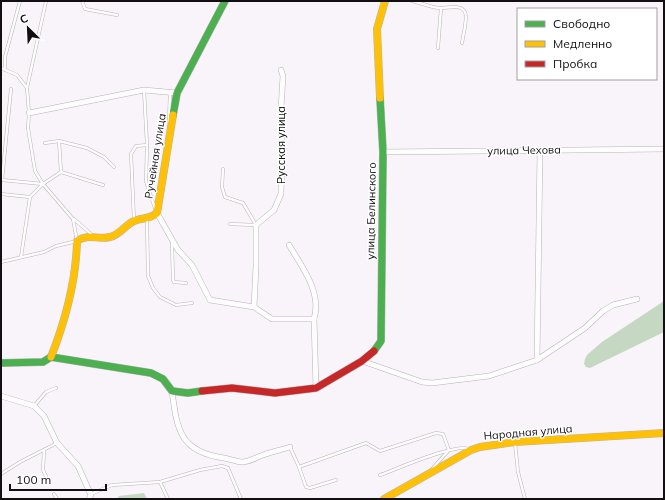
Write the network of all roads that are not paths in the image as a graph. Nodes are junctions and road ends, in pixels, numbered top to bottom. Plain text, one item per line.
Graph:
1 (20, 1) edge
2 (46, 1) edge
3 (82, 1) edge
4 (225, 1) edge
5 (385, 1) edge
6 (412, 1) edge
7 (441, 8) junction
8 (117, 15) dead end
9 (462, 43) dead end
10 (438, 48) dead end
11 (1, 68) edge
12 (5, 70) junction
13 (281, 70) dead end
14 (11, 88) dead end
15 (27, 88) junction
16 (144, 90) junction
17 (173, 92) junction
18 (29, 112) junction
19 (169, 125) dead end
20 (59, 141) junction
21 (45, 143) dead end
22 (147, 145) junction
23 (664, 149) edge
24 (540, 150) junction
25 (383, 152) junction
26 (114, 167) dead end
27 (223, 169) dead end
28 (61, 172) junction
29 (43, 184) junction
30 (103, 185) dead end
31 (1, 194) edge
32 (30, 197) junction
33 (157, 213) junction
34 (73, 219) junction
35 (147, 220) junction
36 (134, 221) junction
37 (230, 224) dead end
38 (256, 225) junction
39 (94, 236) junction
40 (77, 241) junction
41 (172, 241) junction
42 (289, 245) dead end
43 (21, 257) junction
44 (1, 262) edge
45 (186, 284) dead end
46 (636, 299) dead end
47 (192, 304) dead end
48 (254, 307) junction
49 (314, 319) junction
50 (51, 357) junction
51 (537, 360) junction
52 (362, 361) junction
53 (1, 363) edge
54 (56, 388) dead end
55 (316, 388) junction
56 (172, 390) junction
57 (1, 396) edge
58 (34, 406) junction
59 (664, 433) edge
60 (515, 442) junction
61 (57, 443) junction
62 (290, 448) joint
63 (44, 450) junction
64 (450, 450) junction
65 (471, 450) junction
66 (299, 467) junction
67 (1, 474) edge
68 (380, 475) dead end
69 (427, 475) junction
70 (336, 480) dead end
71 (160, 482) junction
72 (49, 483) dead end
73 (54, 494) dead end
74 (90, 497) edge
75 (57, 499) edge
76 (168, 499) edge
77 (241, 499) edge
78 (384, 499) edge
79 (525, 499) edge

1 - 12 lane
2 - 15 lane
3 - 8 lane
4 - 17 street, Ручейная улица
5 - 25 street, улица Белинского
6 - 7 lane
7 - 9 lane
7 - 10 lane
11 - 12 lane
12 - 15 lane
13 - 38 street, Русская улица
14 - 29 lane
15 - 18 lane
16 - 17 street
16 - 18 street
16 - 22 lane
17 - 19 lane
17 - 33 street, Ручейная улица
18 - 29 lane
20 - 21 lane
20 - 26 lane
20 - 28 lane
22 - 33 lane
22 - 36 lane
23 - 24 street, улица Чехова
24 - 25 street, улица Чехова
24 - 51 street
25 - 52 street, улица Белинского
27 - 38 lane
28 - 29 lane
28 - 30 lane
29 - 32 lane
29 - 34 lane
31 - 32 lane
32 - 43 lane
33 - 35 street, Ручейная улица
33 - 41 street
34 - 39 lane
34 - 40 lane
35 - 36 street
35 - 47 lane
36 - 39 street
37 - 38 lane
38 - 48 street
39 - 40 street
40 - 43 lane
40 - 50 street
41 - 45 lane
41 - 48 street
42 - 49 street
43 - 44 lane
46 - 51 street
48 - 49 street
49 - 55 street
50 - 53 street
50 - 56 street
51 - 52 street
52 - 55 street, улица Белинского
54 - 58 lane
55 - 56 street
56 - 62 street
57 - 58 street
58 - 61 street
59 - 60 street, Народная улица
60 - 65 street, Народная улица
60 - 79 lane
61 - 63 lane
61 - 74 street
62 - 66 lane
63 - 67 lane
63 - 72 lane
64 - 65 lane
64 - 66 lane
64 - 68 lane
64 - 69 lane
65 - 69 street, Народная улица
66 - 70 lane
69 - 78 street, Народная улица
71 - 74 lane
71 - 76 lane
71 - 77 lane
73 - 75 lane

